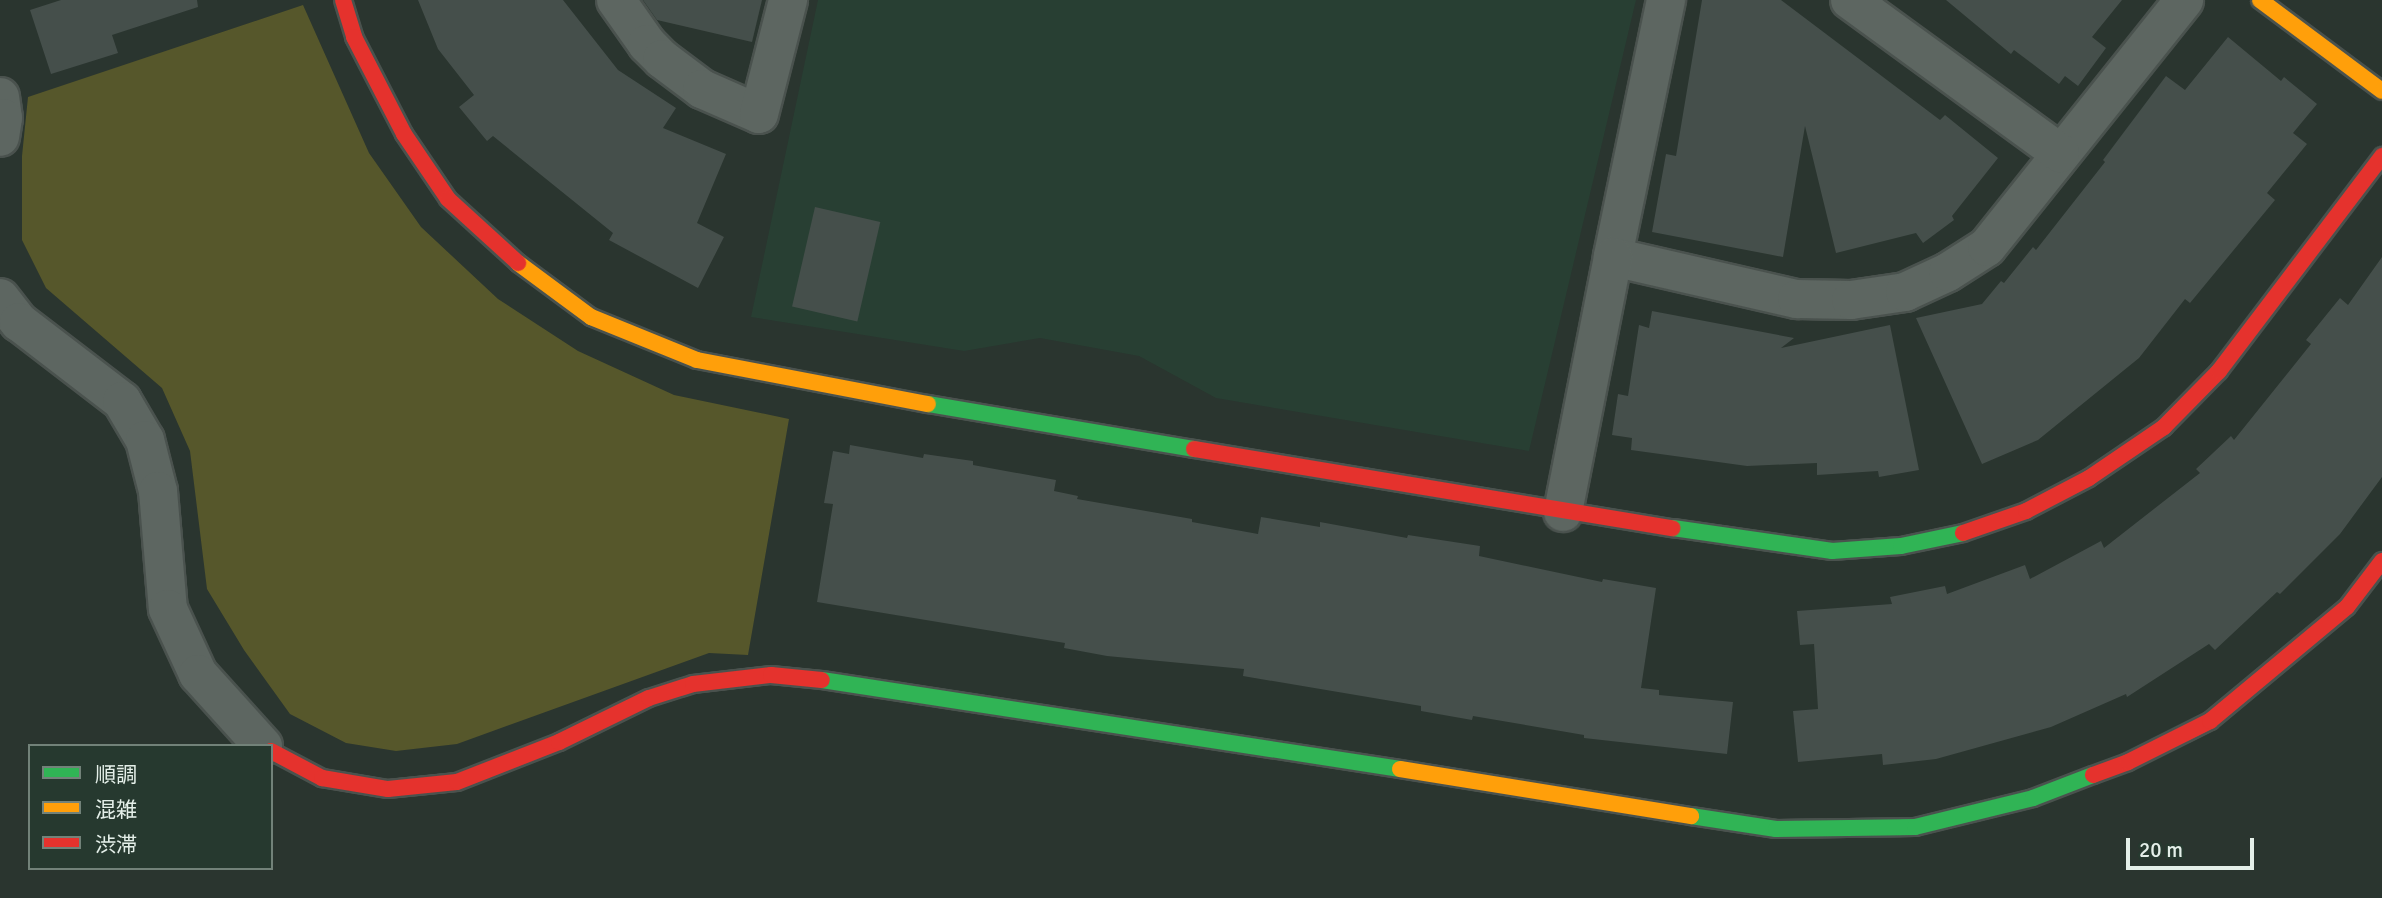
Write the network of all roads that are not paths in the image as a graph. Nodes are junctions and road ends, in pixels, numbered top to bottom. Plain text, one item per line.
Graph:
1 (342, 0) edge
2 (616, 0) edge
3 (788, 0) edge
4 (1666, 0) edge
5 (1850, 0) edge
6 (2184, 0) edge
7 (2260, 0) edge
8 (2382, 91) edge
9 (0, 97) edge
10 (0, 137) edge
11 (2060, 153) junction
12 (2382, 156) edge
13 (1613, 257) junction
14 (0, 298) edge
15 (1563, 512) junction
16 (2382, 561) edge
17 (261, 744) edge
18 (273, 752) edge

1 - 15 street
2 - 3 street
4 - 13 street
5 - 11 street
6 - 11 street
7 - 8 street
9 - 10 street
11 - 13 street
12 - 15 street
13 - 15 street
14 - 17 street
16 - 18 street

